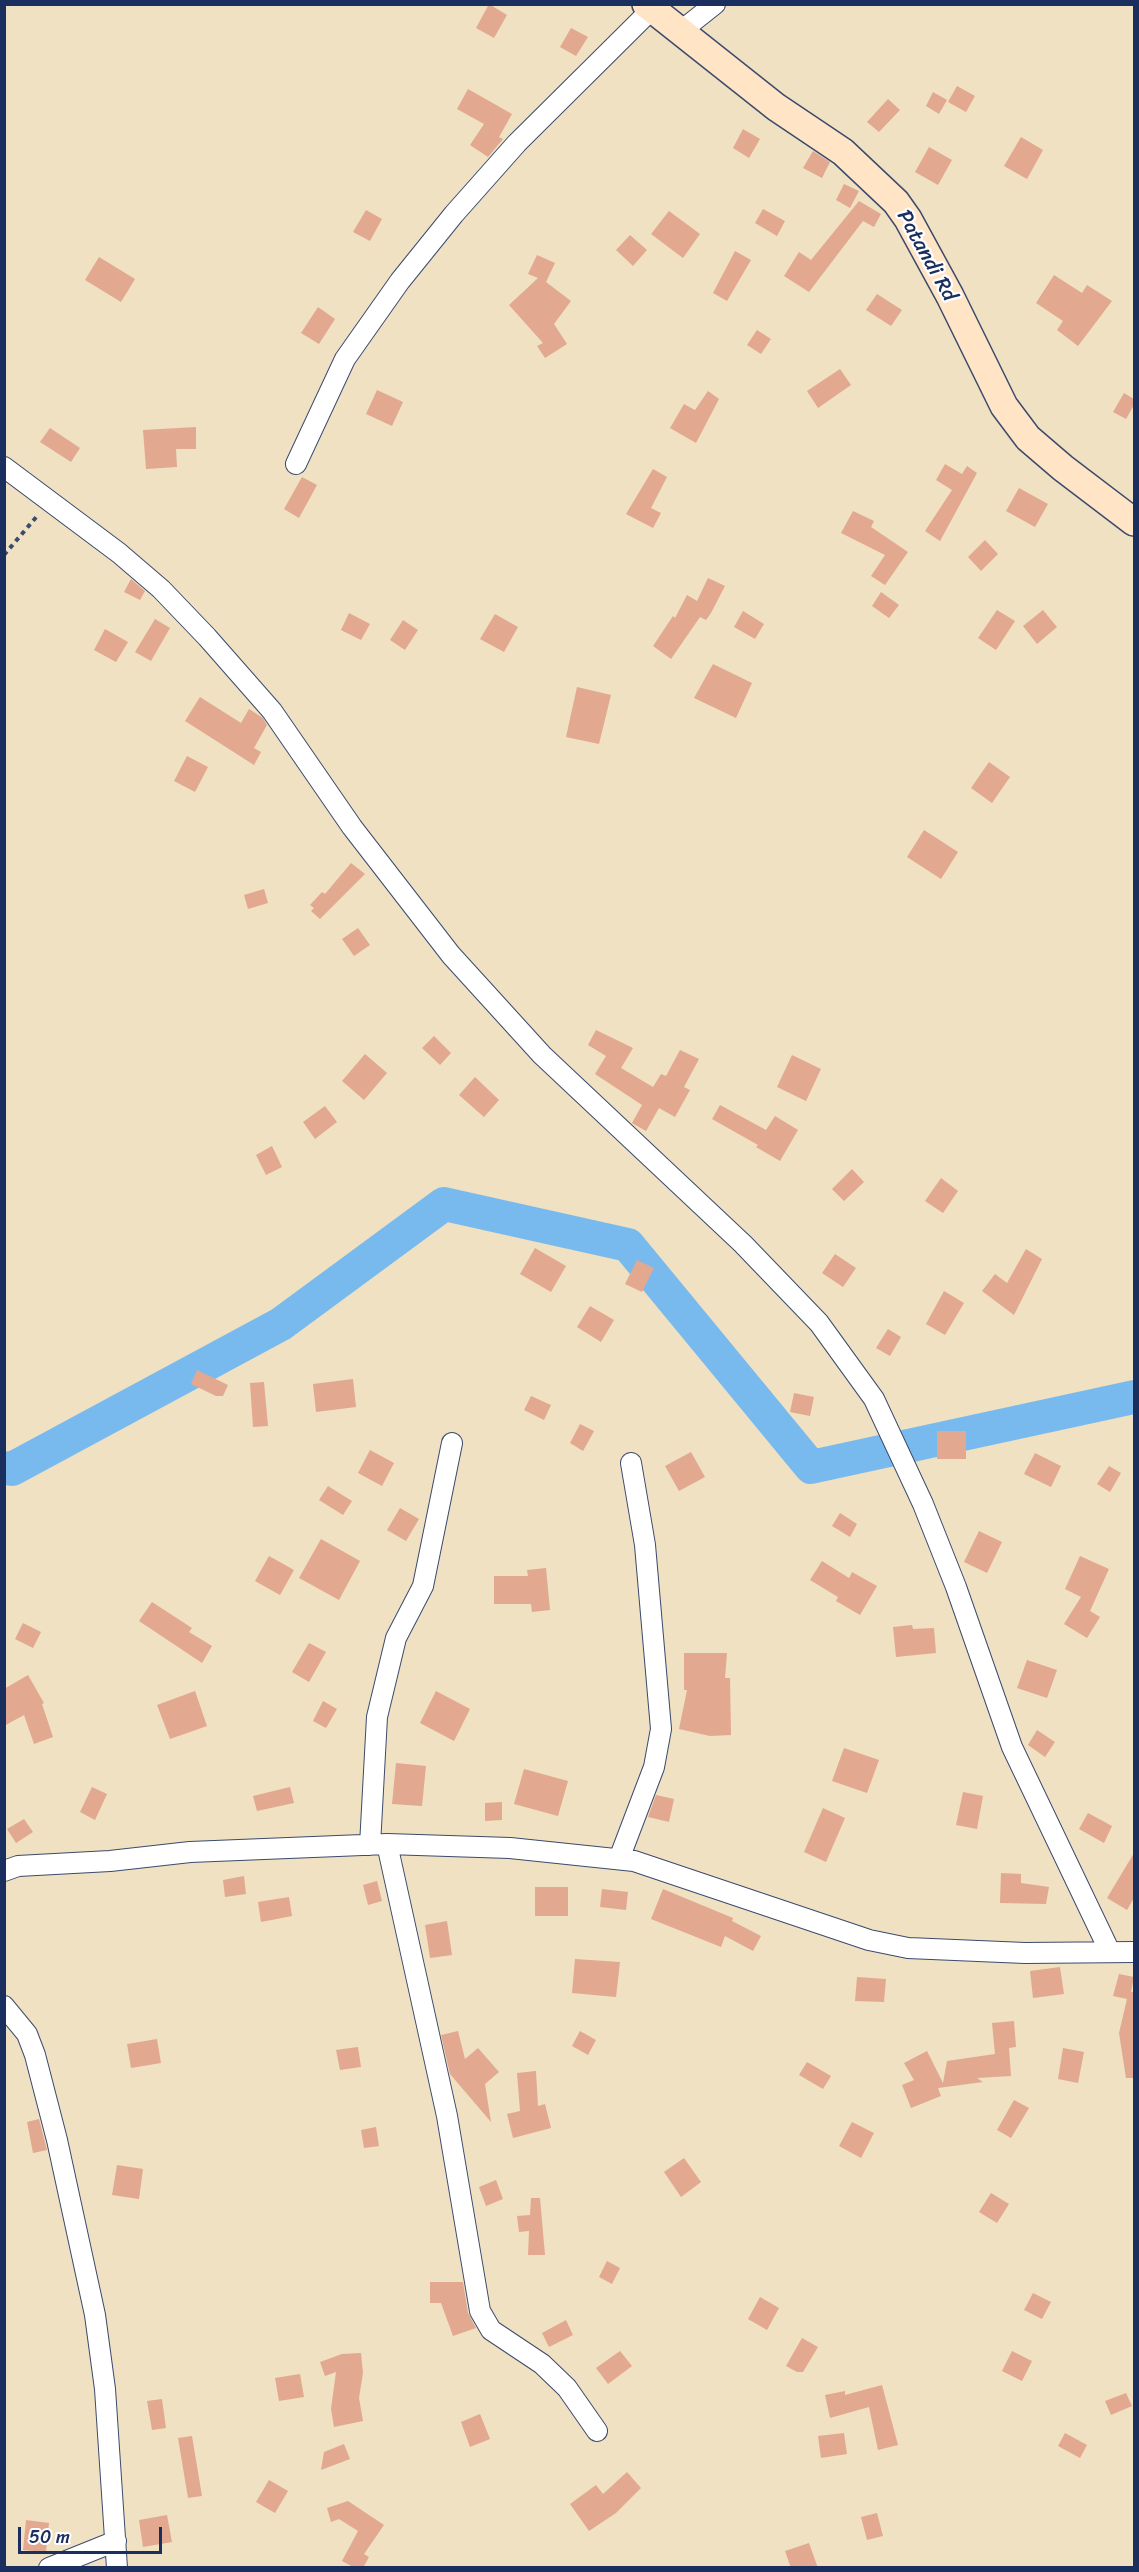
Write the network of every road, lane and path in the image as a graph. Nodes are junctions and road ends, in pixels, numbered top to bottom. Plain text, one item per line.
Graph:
1 (715, 4) edge
2 (649, 7) edge
3 (681, 31) junction
4 (296, 464) dead end
5 (4, 467) edge
6 (51, 502) junction
7 (1134, 522) edge
8 (4, 555) edge
9 (452, 1443) dead end
10 (631, 1463) dead end
11 (379, 1845) junction
12 (619, 1859) junction
13 (4, 1871) edge
14 (1110, 1952) junction
15 (1134, 1952) edge
16 (4, 2006) edge
17 (597, 2431) dead end
18 (116, 2541) junction
19 (49, 2568) edge
20 (117, 2568) edge

1 - 3 street
2 - 3 street, Patandi Rd
2 - 4 street
3 - 7 street, Patandi Rd
5 - 6 street
6 - 8 path
6 - 14 street
9 - 11 street
10 - 12 street
11 - 12 street
11 - 13 street
11 - 17 street
12 - 14 street
14 - 15 street
16 - 18 street
18 - 19 street
18 - 20 street

